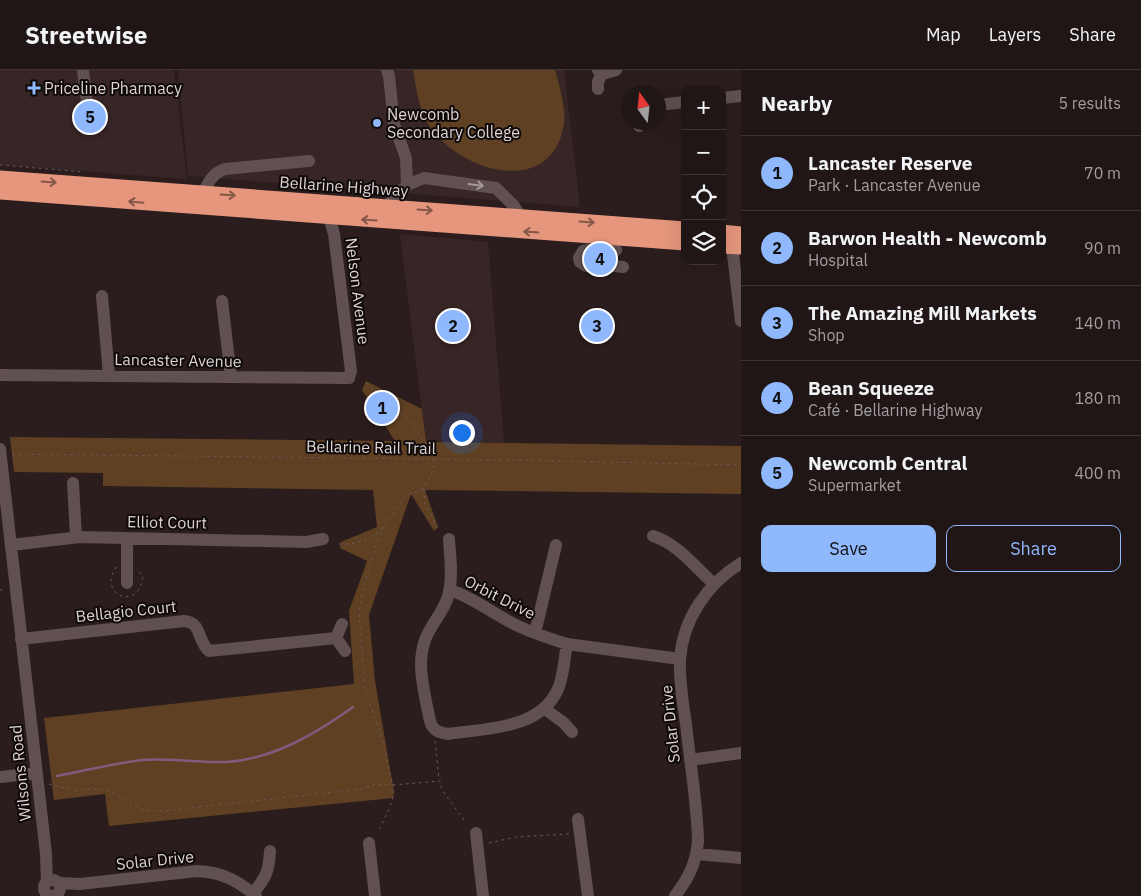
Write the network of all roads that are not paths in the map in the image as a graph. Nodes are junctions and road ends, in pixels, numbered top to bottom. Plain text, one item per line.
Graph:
1 (83, 70) edge
2 (387, 70) edge
3 (600, 71) edge
4 (618, 72) edge
5 (598, 88) dead end
6 (741, 96) edge
7 (726, 98) edge
8 (87, 102) dead end
9 (681, 102) edge
10 (666, 104) edge
11 (406, 158) junction
12 (308, 161) dead end
13 (0, 178) edge
14 (424, 178) junction
15 (407, 184) junction
16 (0, 192) edge
17 (203, 193) junction
18 (386, 207) junction
19 (330, 216) junction
20 (521, 217) junction
21 (681, 229) edge
22 (726, 232) edge
23 (741, 234) edge
24 (681, 243) edge
25 (732, 246) edge
26 (616, 250) dead end
27 (623, 267) dead end
28 (102, 296) dead end
29 (222, 301) dead end
30 (741, 321) edge
31 (352, 370) joint
32 (0, 375) edge
33 (109, 375) junction
34 (230, 377) junction
35 (0, 449) edge
36 (0, 454) edge
37 (73, 483) dead end
38 (4, 530) edge
39 (653, 536) dead end
40 (76, 537) junction
41 (127, 538) junction
42 (323, 539) dead end
43 (449, 539) dead end
44 (11, 544) junction
45 (556, 545) dead end
46 (741, 563) edge
47 (127, 583) dead end
48 (714, 584) junction
49 (450, 590) junction
50 (342, 624) dead end
51 (535, 633) junction
52 (336, 638) junction
53 (21, 639) junction
54 (567, 644) junction
55 (345, 651) dead end
56 (680, 659) junction
57 (545, 709) junction
58 (572, 732) dead end
59 (741, 753) edge
60 (690, 760) junction
61 (37, 773) junction
62 (0, 777) edge
63 (578, 819) dead end
64 (476, 832) dead end
65 (369, 843) dead end
66 (270, 851) dead end
67 (697, 854) junction
68 (741, 858) edge
69 (54, 891) edge
70 (254, 894) edge
71 (375, 896) edge
72 (483, 896) edge
73 (588, 896) edge
74 (675, 896) edge

1 - 8 street
2 - 11 street
3 - 4 street
3 - 5 street
6 - 7 street
9 - 10 street
11 - 14 street
11 - 15 street
12 - 17 street
13 -> 17 highway, Bellarine Highway
14 - 15 street
14 -> 20 street
15 - 18 street
19 -> 16 highway, Bellarine Highway
17 -> 18 highway, Bellarine Highway
18 -> 20 highway, Bellarine Highway
24 -> 19 highway, Bellarine Highway
19 - 31 street, Nelson Avenue
20 -> 21 highway, Bellarine Highway
22 - 23 highway
25 - 30 street
26 - 27 street
28 - 33 street
29 - 34 street
31 - 34 street, Lancaster Avenue
32 - 33 street, Lancaster Avenue
33 - 34 street, Lancaster Avenue
35 - 36 street, Wilsons Road
36 - 38 street, Wilsons Road
37 - 40 street
38 - 44 street, Wilsons Road
39 - 48 street
40 - 41 street, Elliot Court
40 - 44 street, Elliot Court
41 - 42 street, Elliot Court
41 - 47 street
43 - 49 street
44 - 53 street, Wilsons Road
45 - 51 street
46 - 48 street, Solar Drive
48 - 56 street, Solar Drive
49 - 51 street, Orbit Drive
49 - 57 street, Orbit Drive
50 - 52 street
51 - 54 street, Orbit Drive
52 - 53 street, Bellagio Court
52 - 55 street
53 - 61 street, Wilsons Road
54 - 56 street, Orbit Drive
54 - 57 street
56 - 60 street, Solar Drive
57 - 58 street
59 - 60 street
60 - 67 street, Solar Drive
61 - 62 street
61 - 69 street, Wilsons Road
63 - 73 street
64 - 72 street
65 - 71 street
66 - 70 street
67 - 68 street
67 - 74 street, Solar Drive
69 - 70 street, Solar Drive

